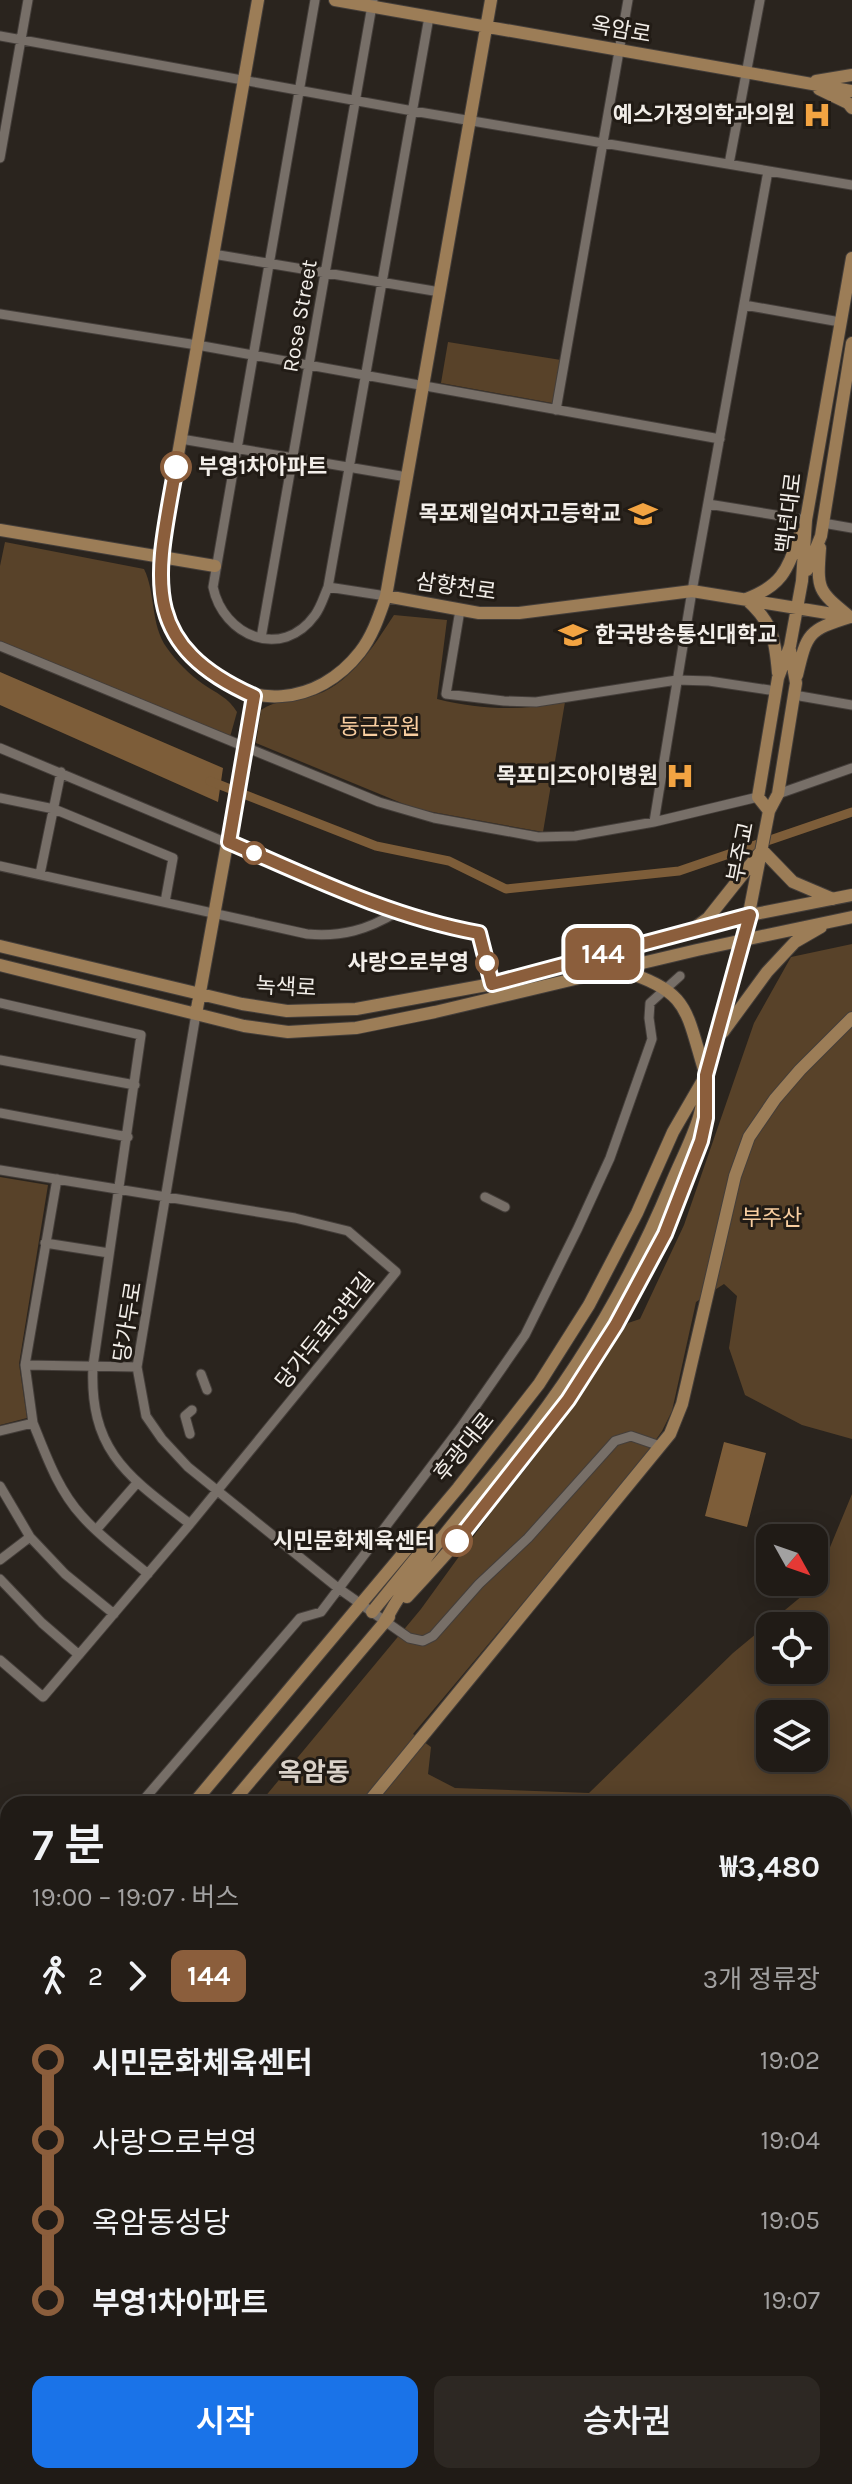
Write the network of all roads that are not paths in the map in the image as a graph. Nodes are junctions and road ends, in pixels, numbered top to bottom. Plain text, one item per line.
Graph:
1 (28, 0) edge
2 (258, 0) edge
3 (315, 0) edge
4 (335, 0) edge
5 (491, 0) edge
6 (628, 0) edge
7 (760, 0) edge
8 (373, 3) edge
9 (429, 17) junction
10 (486, 26) junction
11 (0, 36) edge
12 (21, 40) junction
13 (619, 50) junction
14 (747, 72) junction
15 (852, 75) edge
16 (244, 81) junction
17 (803, 82) junction
18 (299, 91) junction
19 (852, 91) edge
20 (356, 101) junction
21 (852, 108) edge
22 (413, 111) junction
23 (470, 120) junction
24 (603, 142) junction
25 (0, 158) edge
26 (729, 164) junction
27 (768, 171) junction
28 (852, 185) edge
29 (213, 254) junction
30 (852, 258) edge
31 (268, 263) junction
32 (326, 273) junction
33 (382, 282) junction
34 (440, 292) junction
35 (744, 305) junction
36 (0, 314) edge
37 (840, 322) junction
38 (852, 343) edge
39 (197, 345) junction
40 (252, 355) junction
41 (309, 366) junction
42 (365, 376) junction
43 (423, 386) junction
44 (556, 410) junction
45 (181, 439) junction
46 (720, 439) junction
47 (235, 448) junction
48 (293, 457) junction
49 (349, 467) junction
50 (407, 477) junction
51 (708, 504) junction
52 (806, 520) junction
53 (852, 528) edge
54 (822, 529) junction
55 (0, 530) edge
56 (160, 557) junction
57 (215, 566) junction
58 (802, 581) junction
59 (328, 587) junction
60 (692, 591) junction
61 (386, 596) junction
62 (746, 599) junction
63 (797, 608) junction
64 (460, 610) junction
65 (851, 617) edge
66 (261, 638) junction
67 (0, 646) edge
68 (790, 646) junction
69 (677, 680) junction
70 (777, 684) junction
71 (795, 689) junction
72 (254, 696) junction
73 (852, 705) edge
74 (0, 748) edge
75 (245, 749) junction
76 (852, 768) edge
77 (61, 772) junction
78 (778, 794) junction
79 (758, 797) junction
80 (0, 798) edge
81 (54, 809) junction
82 (769, 811) junction
83 (654, 822) junction
84 (229, 838) junction
85 (762, 850) junction
86 (0, 866) edge
87 (40, 874) junction
88 (852, 895) edge
89 (833, 899) junction
90 (753, 901) joint
91 (165, 902) junction
92 (397, 912) junction
93 (214, 913) junction
94 (750, 915) junction
95 (852, 917) edge
96 (830, 922) junction
97 (693, 930) junction
98 (743, 940) junction
99 (0, 946) edge
100 (0, 965) edge
101 (617, 969) junction
102 (680, 976) dead end
103 (492, 984) junction
104 (666, 988) junction
105 (199, 994) junction
106 (0, 1003) edge
107 (196, 1014) junction
108 (852, 1018) edge
109 (717, 1041) junction
110 (0, 1060) edge
111 (706, 1075) junction
112 (135, 1085) junction
113 (0, 1113) edge
114 (128, 1137) junction
115 (0, 1170) edge
116 (57, 1179) junction
117 (121, 1189) junction
118 (167, 1197) junction
119 (485, 1197) dead end
120 (505, 1207) dead end
121 (45, 1243) junction
122 (109, 1253) junction
123 (25, 1365) junction
124 (93, 1366) junction
125 (137, 1367) junction
126 (201, 1374) dead end
127 (207, 1390) dead end
128 (192, 1410) dead end
129 (33, 1423) junction
130 (0, 1431) edge
131 (190, 1434) dead end
132 (660, 1446) junction
133 (137, 1483) junction
134 (0, 1486) edge
135 (217, 1492) junction
136 (190, 1524) junction
137 (96, 1530) junction
138 (30, 1537) junction
139 (0, 1560) edge
140 (148, 1574) junction
141 (0, 1579) edge
142 (338, 1588) junction
143 (367, 1608) junction
144 (114, 1614) junction
145 (385, 1621) junction
146 (79, 1655) junction
147 (0, 1660) edge
148 (147, 1796) edge
149 (200, 1796) edge
150 (238, 1796) edge
151 (374, 1796) edge

1 - 12 street
2 - 16 street, 삼향천로
3 - 18 street
4 - 8 street, 옥암로
5 - 10 street
6 - 13 street
7 - 14 street
8 - 9 street, 옥암로
8 - 20 street, Rose Street
9 - 10 street, 옥암로
9 - 22 street
10 - 13 street, 옥암로
10 - 23 street
11 - 12 street
12 - 16 street
12 - 25 street
13 - 14 street, 옥암로
13 - 24 street
14 - 17 street, 옥암로
14 - 26 street
15 - 17 street
16 - 18 street
16 - 29 street, 삼향천로
17 - 19 street, 옥암로
17 - 21 street
18 - 20 street
18 - 31 street
20 - 22 street
20 - 32 street, Rose Street
22 - 23 street
22 - 33 street
23 - 24 street
23 - 34 street
24 - 26 street
24 - 44 street
26 - 27 street
27 - 28 street
27 - 35 street
29 - 31 street
29 - 39 street, 삼향천로
30 - 37 street, 백년대로
31 - 32 street
31 - 40 street
32 - 33 street
32 - 41 street, Rose Street
33 - 34 street
33 - 42 street
34 - 43 street
35 - 37 street
35 - 46 street
36 - 39 street
37 - 52 street, 백년대로
38 - 54 street, 백년대로
39 - 40 street
39 - 45 street, 삼향천로
40 - 41 street
40 - 47 street
41 - 42 street
41 - 48 street, Rose Street
42 - 43 street
42 - 49 street
43 - 44 street
43 - 50 street
44 - 46 street
45 - 47 street
45 - 56 street, 삼향천로
46 - 51 street
47 - 48 street
47 - 57 street
48 - 49 street
48 - 66 street, Rose Street
49 - 50 street
49 - 59 street
50 - 61 street
51 - 52 street
51 - 60 street
52 - 58 street, 백년대로
52 - 62 street
53 - 54 street
54 - 58 street, 백년대로
54 - 65 street
55 - 56 street
56 - 57 street
56 - 72 street, 삼향천로
57 - 66 street
58 - 63 street
59 - 61 street
59 - 66 street
60 - 62 street, 삼향천로
60 - 64 street, 삼향천로
60 - 69 street
61 - 64 street, 삼향천로
61 - 72 street, 삼향천로
62 - 63 street, 삼향천로
62 - 70 street
63 - 65 street, 삼향천로
63 - 68 street
64 - 69 street
65 - 71 street
67 - 75 street
68 - 70 street
68 - 71 street
69 - 70 street
69 - 83 street
70 - 79 street
71 - 73 street
71 - 78 street
72 - 75 street
74 - 77 street
75 - 83 street
75 - 84 street
76 - 78 street
77 - 81 street
77 - 84 street
78 - 82 street, 부주교
79 - 82 street
79 - 83 street
80 - 81 street
81 - 87 street
81 - 91 street
82 - 85 street, 부주교
84 - 92 street
84 - 93 street
85 - 89 street
85 - 90 street, 부주교
85 - 97 street
86 - 87 street
87 - 91 street
88 - 89 street, 녹색로
89 - 94 street, 녹색로
90 - 94 street, 후광대로
91 - 93 street
92 - 93 street
92 - 103 street
93 - 105 street
94 - 97 street, 녹색로
94 - 98 street, 후광대로
95 - 96 street, 녹색로
96 - 98 street, 녹색로
96 - 109 street
97 - 103 street, 녹색로
98 - 101 street, 녹색로
98 - 109 street, 후광대로
99 - 105 street, 녹색로
100 - 107 street, 녹색로
101 - 104 street
101 - 107 street, 녹색로
102 - 104 street
103 - 105 street, 녹색로
104 - 111 street
104 - 142 street
105 - 107 street
106 - 112 street
107 - 118 street, 당가두로
108 - 132 street
109 - 111 street, 후광대로
110 - 112 street
111 - 143 street, 후광대로
111 - 145 street, 후광대로
112 - 114 street
113 - 114 street
114 - 117 street
115 - 116 street
116 - 117 street
116 - 121 street
117 - 118 street
117 - 122 street
118 - 125 street, 당가두로
118 - 135 street, 당가두로13번길
119 - 120 street
121 - 122 street
121 - 123 street
122 - 124 street
123 - 124 street
123 - 129 street
124 - 125 street
124 - 133 street
125 - 135 street, 당가두로
126 - 127 street
128 - 131 street
129 - 130 street
129 - 137 street
132 - 145 street, 당가두로
132 - 151 street
133 - 136 street
133 - 137 street
134 - 138 street
135 - 136 street
135 - 142 street, 당가두로
136 - 140 street
137 - 140 street
138 - 139 street
138 - 144 street
140 - 144 street
141 - 146 street
142 - 143 street, 당가두로
142 - 148 street
143 - 145 street, 당가두로
143 - 149 street, 후광대로
144 - 146 street
145 - 150 street, 후광대로
146 - 147 street

